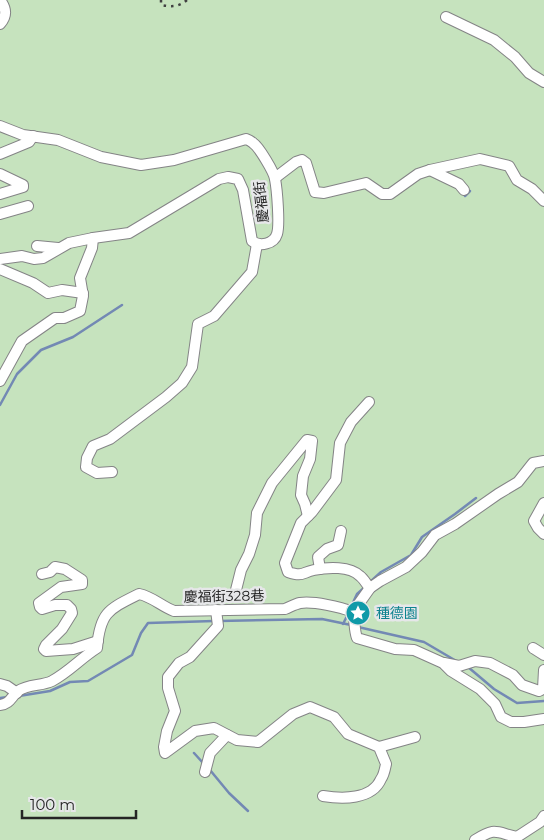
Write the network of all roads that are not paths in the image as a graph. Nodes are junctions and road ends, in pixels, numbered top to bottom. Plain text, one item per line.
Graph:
1 (0, 0) edge
2 (446, 17) dead end
3 (0, 24) edge
4 (544, 82) edge
5 (0, 126) edge
6 (32, 136) junction
7 (0, 154) edge
8 (430, 170) junction
9 (0, 174) edge
10 (275, 178) junction
11 (464, 190) dead end
12 (0, 194) edge
13 (544, 201) edge
14 (28, 206) dead end
15 (0, 214) edge
16 (93, 238) junction
17 (257, 244) junction
18 (37, 246) dead end
19 (60, 248) junction
20 (0, 258) edge
21 (0, 269) edge
22 (83, 293) junction
23 (0, 381) edge
24 (369, 402) dead end
25 (544, 461) edge
26 (112, 472) dead end
27 (544, 503) edge
28 (541, 513) edge
29 (308, 516) junction
30 (341, 531) dead end
31 (544, 534) edge
32 (320, 569) junction
33 (42, 574) dead end
34 (368, 586) junction
35 (236, 590) dead end
36 (217, 617) junction
37 (352, 618) junction
38 (98, 641) junction
39 (533, 648) dead end
40 (544, 655) edge
41 (443, 663) junction
42 (544, 670) edge
43 (0, 684) edge
44 (13, 697) junction
45 (0, 705) edge
46 (544, 719) edge
47 (227, 735) junction
48 (415, 737) dead end
49 (380, 747) junction
50 (205, 772) dead end
51 (324, 796) dead end
52 (544, 816) edge
53 (475, 840) edge

1 - 3 street
2 - 4 street
5 - 6 street, 慶福街
6 - 7 street
6 - 10 street, 慶福街
8 - 10 street
8 - 11 street
8 - 13 street
9 - 12 street
10 - 17 street, 慶福街
14 - 15 street
16 - 17 street, 慶福街
16 - 19 street, 慶福街
16 - 22 street
17 - 26 street
18 - 19 street
19 - 20 street, 慶福街
21 - 22 street
22 - 23 street
24 - 29 street
25 - 34 street
27 - 28 street
28 - 31 street
29 - 32 street
29 - 35 street
30 - 32 street
32 - 34 street
33 - 38 street
34 - 37 street
36 - 37 street, 慶福街328巷
36 - 38 street, 慶福街328巷
36 - 47 street
37 - 41 street, 慶福街328巷
38 - 44 street, 慶福街328巷
39 - 40 street
41 - 42 street
41 - 46 street, 慶福街328巷
43 - 44 street
44 - 45 street, 慶福街328巷
47 - 49 street
47 - 50 street
48 - 49 street
49 - 51 street
52 - 53 street

